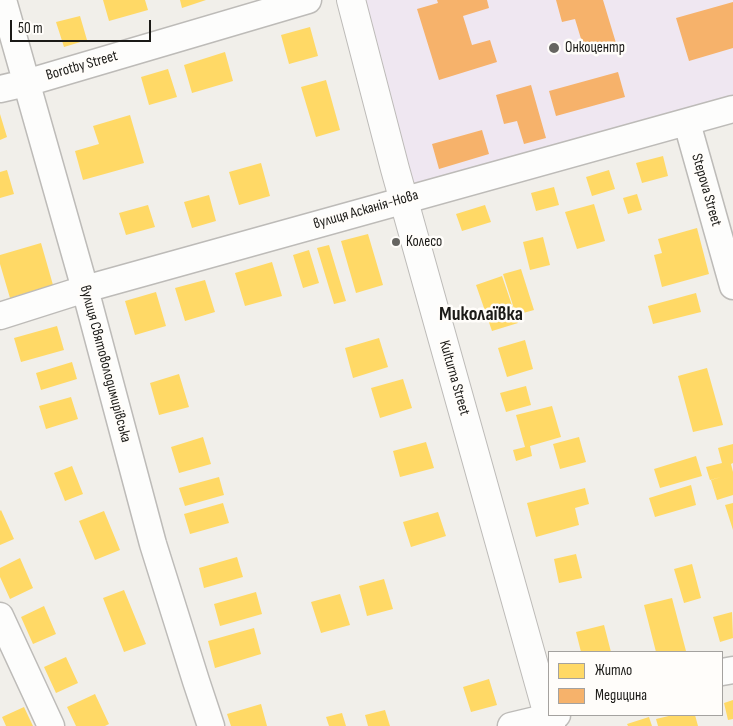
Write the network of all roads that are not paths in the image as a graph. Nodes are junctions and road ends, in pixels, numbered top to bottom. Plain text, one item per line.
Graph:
1 (3, 0) edge
2 (308, 0) edge
3 (351, 0) edge
4 (26, 83) junction
5 (0, 89) edge
6 (733, 109) edge
7 (687, 123) junction
8 (404, 200) junction
9 (733, 286) edge
10 (85, 289) junction
11 (0, 316) edge
12 (0, 616) edge
13 (548, 705) edge
14 (552, 719) edge
15 (51, 726) edge
16 (211, 726) edge
17 (512, 726) edge

1 - 4 street, вулиця Святоволодимирівська
2 - 4 street, Borotby Street
3 - 8 main road, Kulturna Street
4 - 5 street, Borotby Street
4 - 10 street, вулиця Святоволодимирівська
6 - 7 street, вулиця Асканія-Нова
7 - 8 street, вулиця Асканія-Нова
7 - 9 street, Stepova Street
8 - 10 street, вулиця Асканія-Нова
8 - 13 main road, Kulturna Street
10 - 11 street, вулиця Асканія-Нова
10 - 16 street, вулиця Святоволодимирівська
12 - 15 street
14 - 17 street

